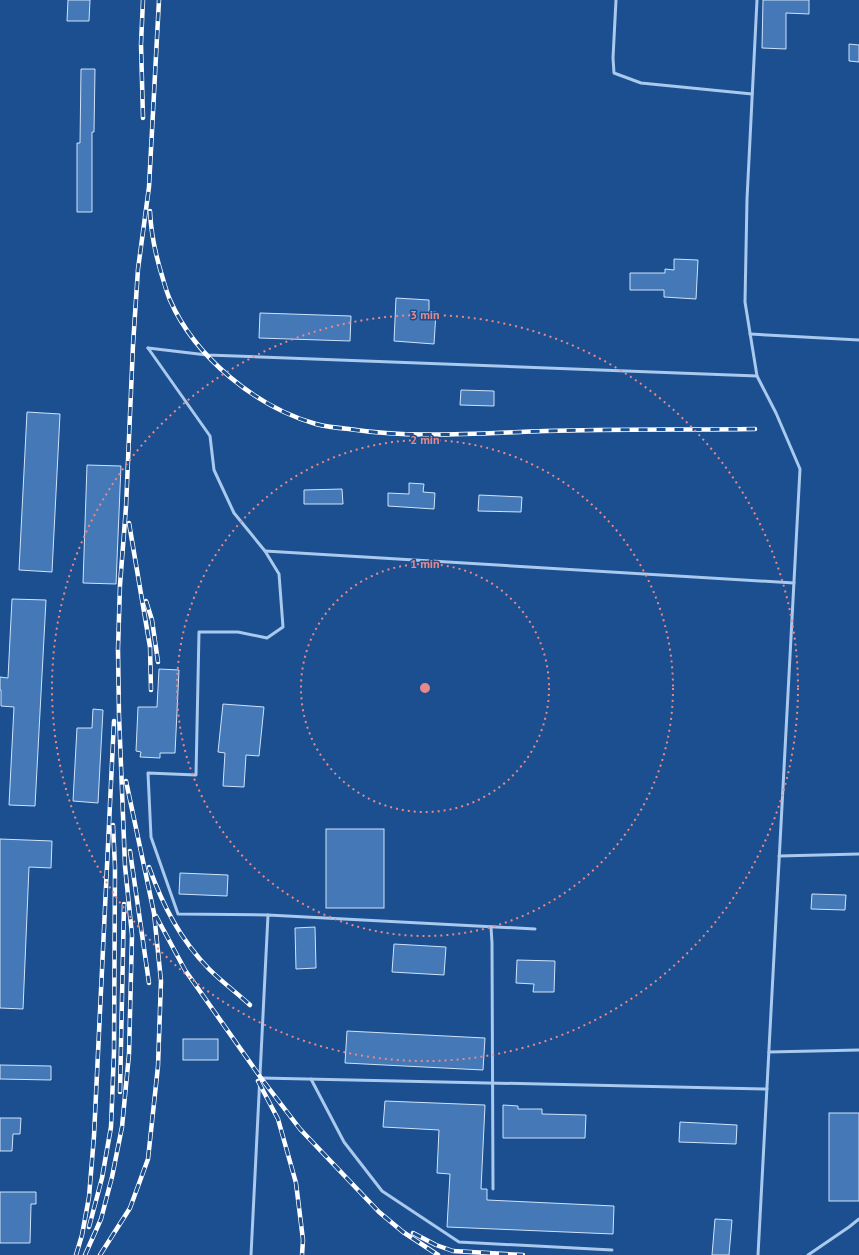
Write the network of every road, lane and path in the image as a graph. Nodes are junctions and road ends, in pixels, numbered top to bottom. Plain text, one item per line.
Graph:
1 (616, 0) edge
2 (757, 0) edge
3 (752, 94) junction
4 (750, 334) junction
5 (859, 340) edge
6 (757, 376) junction
7 (265, 551) junction
8 (794, 583) junction
9 (859, 854) edge
10 (779, 856) junction
11 (268, 915) junction
12 (491, 927) junction
13 (535, 929) dead end
14 (859, 1050) edge
15 (769, 1052) junction
16 (261, 1078) junction
17 (312, 1079) junction
18 (492, 1083) junction
19 (767, 1089) junction
20 (492, 1189) dead end
21 (859, 1219) edge
22 (612, 1250) dead end
23 (252, 1255) edge
24 (758, 1255) edge
25 (808, 1255) edge

1 - 3 lane
2 - 3 lane
3 - 4 lane
4 - 5 lane
4 - 6 lane
6 - 7 lane
6 - 8 lane
7 - 8 lane
7 - 11 lane
8 - 10 lane
9 - 10 lane
10 - 15 lane
11 - 12 lane
11 - 16 lane
12 - 13 lane
12 - 18 lane
14 - 15 lane
15 - 19 lane
16 - 17 lane
16 - 23 lane
17 - 18 lane
17 - 22 lane
18 - 19 lane
18 - 20 lane
19 - 24 lane
21 - 25 lane

